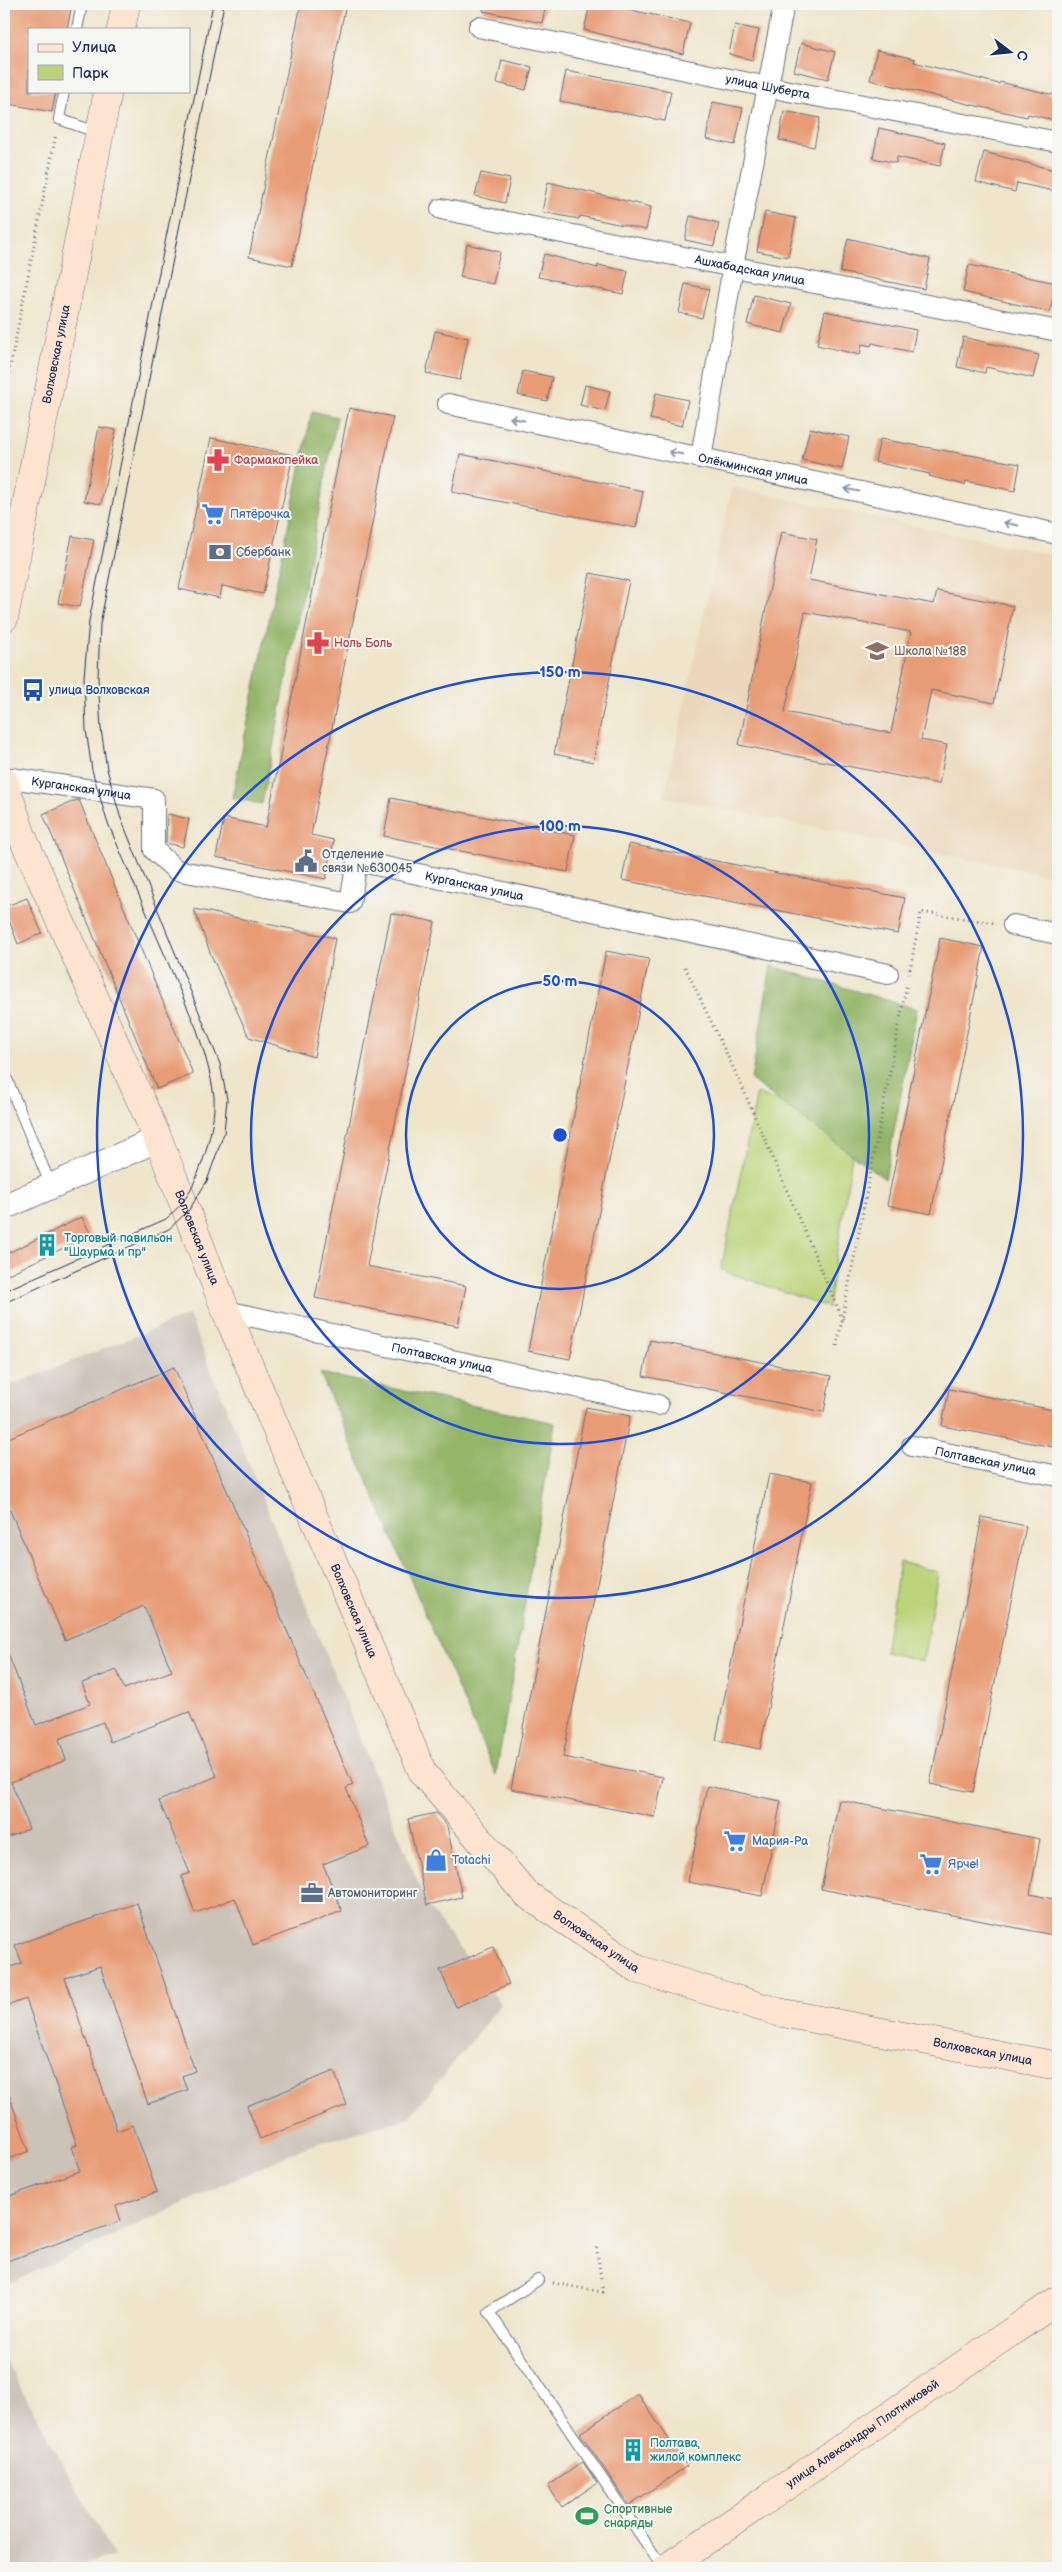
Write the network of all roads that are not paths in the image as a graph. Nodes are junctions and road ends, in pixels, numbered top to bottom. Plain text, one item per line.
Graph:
1 (82, 4) edge
2 (126, 4) edge
3 (784, 4) edge
4 (479, 27) dead end
5 (77, 28) edge
6 (120, 28) edge
7 (768, 87) junction
8 (64, 92) edge
9 (108, 92) edge
10 (100, 134) junction
11 (1058, 142) edge
12 (441, 209) dead end
13 (734, 266) junction
14 (1058, 331) edge
15 (448, 404) dead end
16 (701, 458) junction
17 (1058, 534) edge
18 (4, 618) edge
19 (4, 777) edge
20 (4, 781) edge
21 (1013, 925) road end
22 (1058, 934) edge
23 (888, 974) dead end
24 (4, 1072) edge
25 (158, 1139) junction
26 (51, 1187) junction
27 (4, 1207) edge
28 (226, 1311) junction
29 (658, 1406) dead end
30 (912, 1446) dead end
31 (1058, 1476) edge
32 (1058, 2066) edge
33 (538, 2280) road end
34 (1058, 2300) edge
35 (664, 2568) edge

1 - 5 lane
2 - 6 main road
3 - 7 street
4 - 7 street, улица Шуберта
7 - 11 street, улица Шуберта
7 - 13 street
8 - 10 lane
9 - 10 main road, Волховская улица
10 - 18 main road, Волховская улица
12 - 13 street, Ашхабадская улица
13 - 14 street, Ашхабадская улица
13 - 16 street
16 -> 15 street, Олёкминская улица
17 -> 16 street, Олёкминская улица
19 - 23 street, Курганская улица
20 - 25 main road, Волховская улица
21 - 22 street
24 - 26 lane
25 - 26 street
25 - 28 main road, Волховская улица
26 - 27 street
28 - 29 street, Полтавская улица
28 - 32 main road, Волховская улица
30 - 31 street, Полтавская улица
33 - 35 lane
34 - 35 main road, улица Александры Плотниковой

